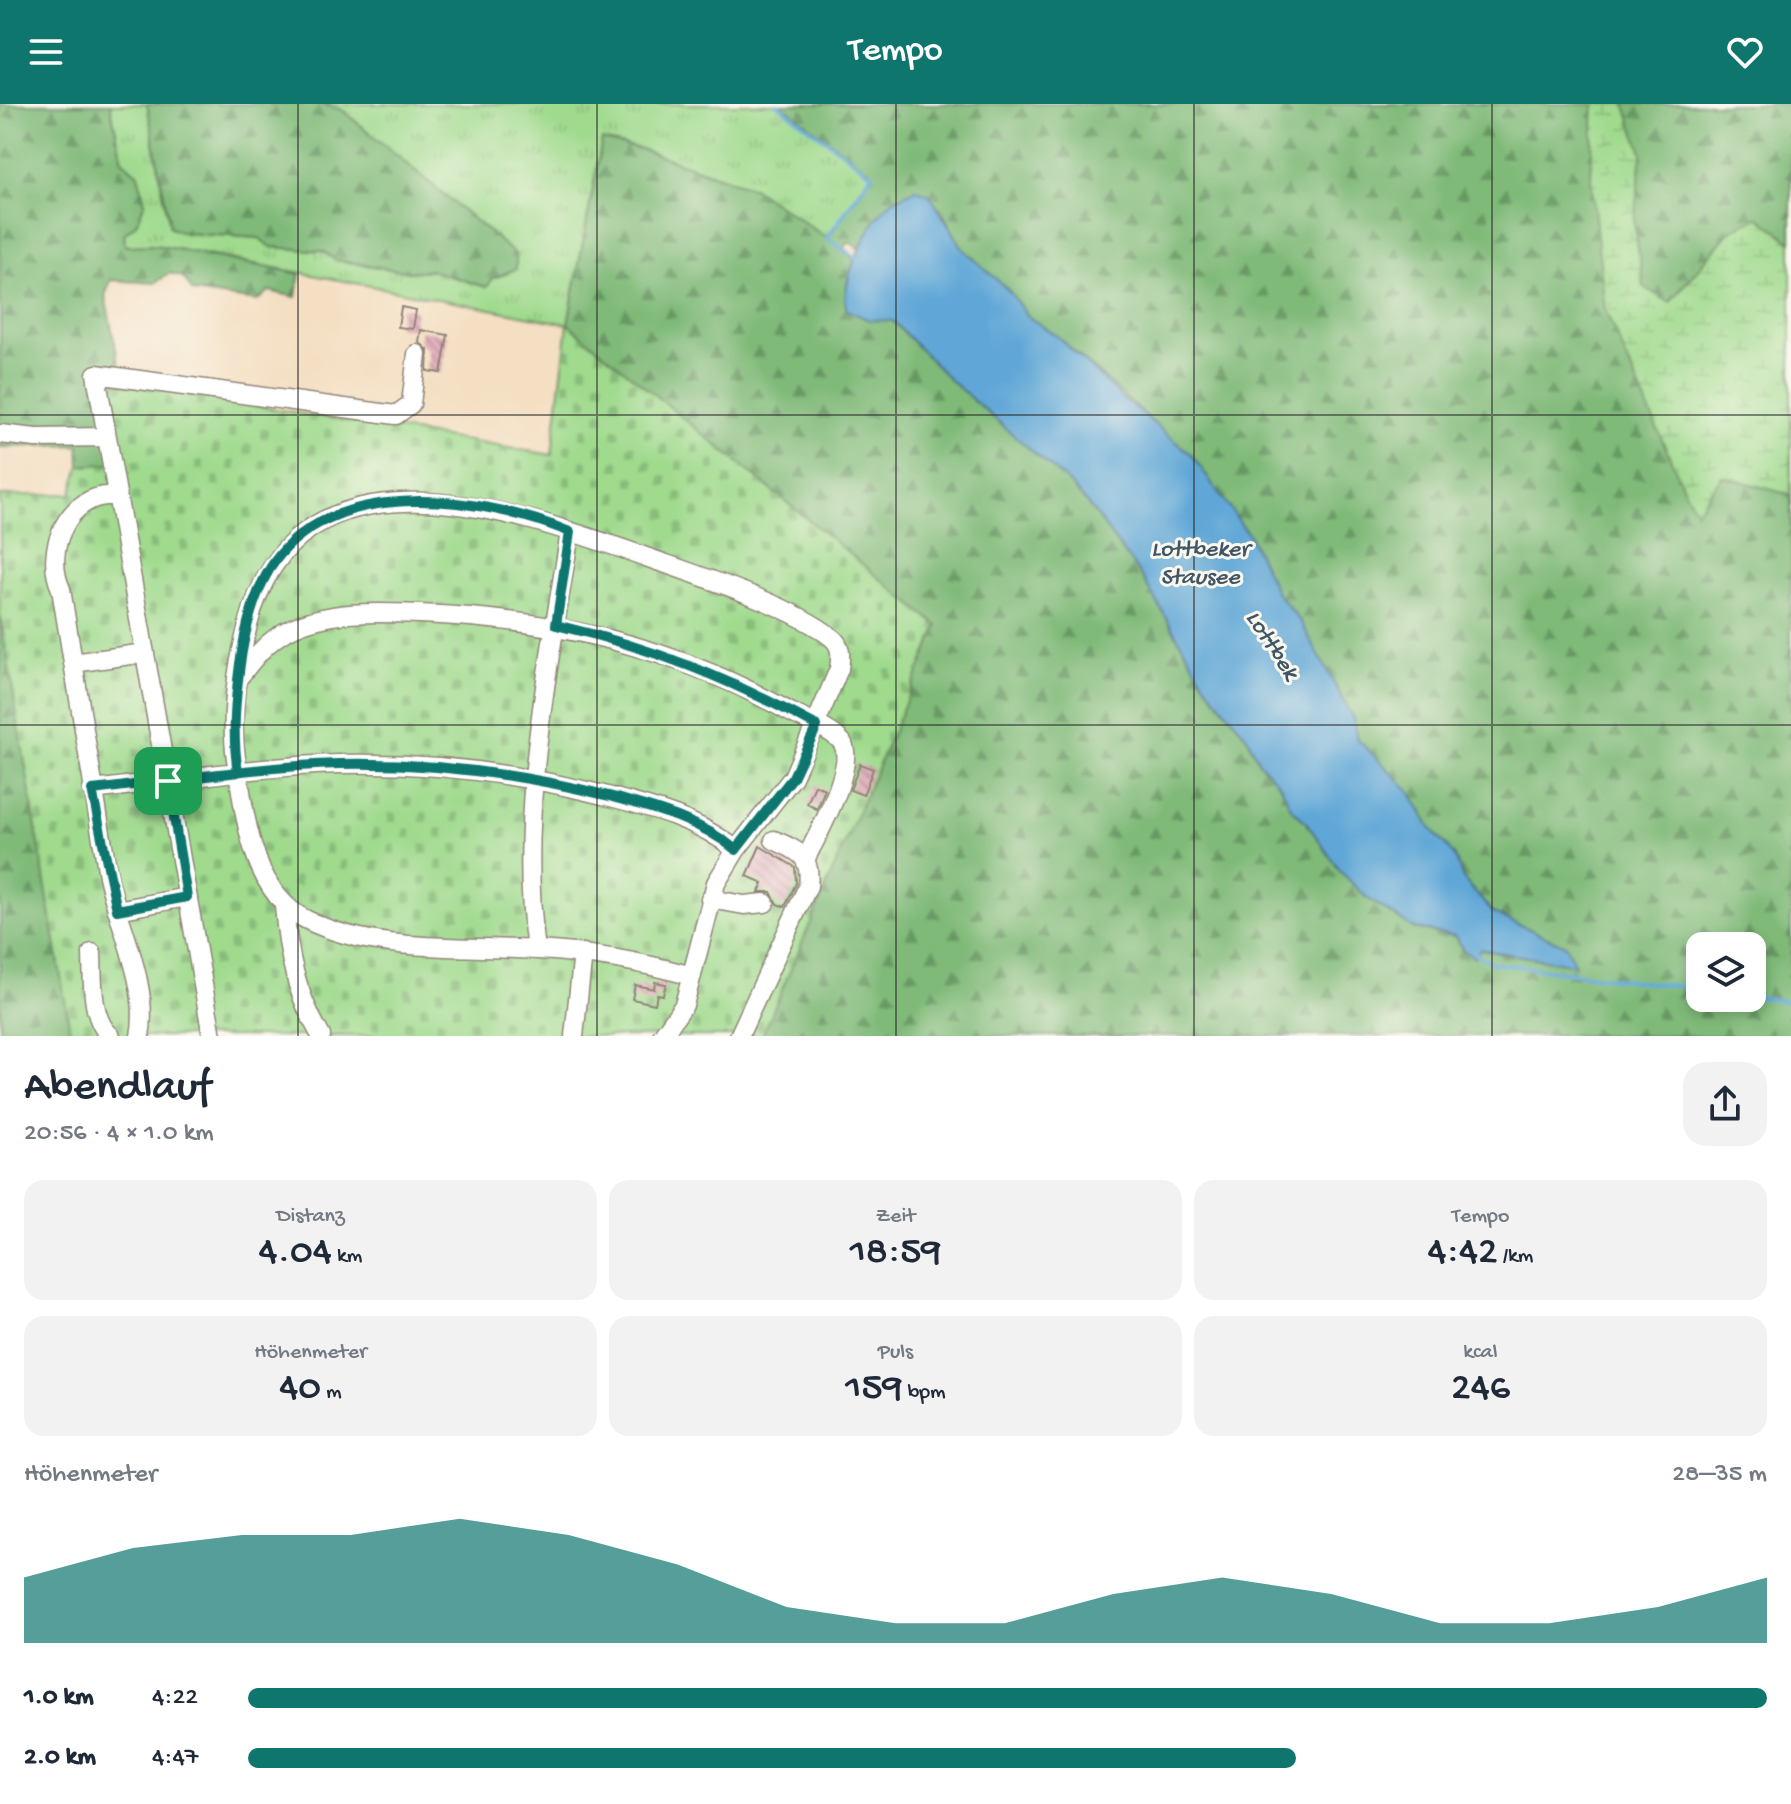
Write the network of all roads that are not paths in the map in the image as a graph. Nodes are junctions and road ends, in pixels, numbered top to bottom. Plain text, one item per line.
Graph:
1 (417, 354) dead end
2 (0, 434) edge
3 (107, 437) junction
4 (115, 496) junction
5 (570, 532) junction
6 (556, 625) junction
7 (145, 653) junction
8 (73, 663) junction
9 (238, 678) junction
10 (817, 726) junction
11 (238, 772) junction
12 (535, 780) junction
13 (168, 781) junction
14 (92, 790) junction
15 (774, 840) dead end
16 (736, 850) junction
17 (806, 858) junction
18 (187, 897) junction
19 (710, 899) junction
20 (765, 903) dead end
21 (284, 906) junction
22 (117, 910) junction
23 (536, 950) junction
24 (92, 953) dead end
25 (583, 953) junction
26 (692, 976) junction
27 (111, 1036) edge
28 (140, 1036) edge
29 (212, 1036) edge
30 (321, 1036) edge
31 (574, 1036) edge
32 (662, 1036) edge
33 (739, 1036) edge

1 - 3 street
2 - 3 street
3 - 4 street
4 - 7 street
4 - 8 street
5 - 6 street
5 - 9 street
5 - 10 street
6 - 9 street
6 - 10 street
6 - 12 street
7 - 8 street
7 - 13 street
8 - 14 street
9 - 11 street
10 - 16 street
10 - 17 street
11 - 12 street
11 - 13 street
11 - 21 street
12 - 16 street
12 - 23 street
13 - 14 street
13 - 18 street
14 - 22 street
15 - 17 street
16 - 19 street
17 - 33 street
18 - 22 street
18 - 29 street
19 - 20 street
19 - 26 street
21 - 23 street
21 - 30 street
22 - 28 street
23 - 25 street
24 - 27 street
25 - 26 street
25 - 31 street
26 - 32 street

